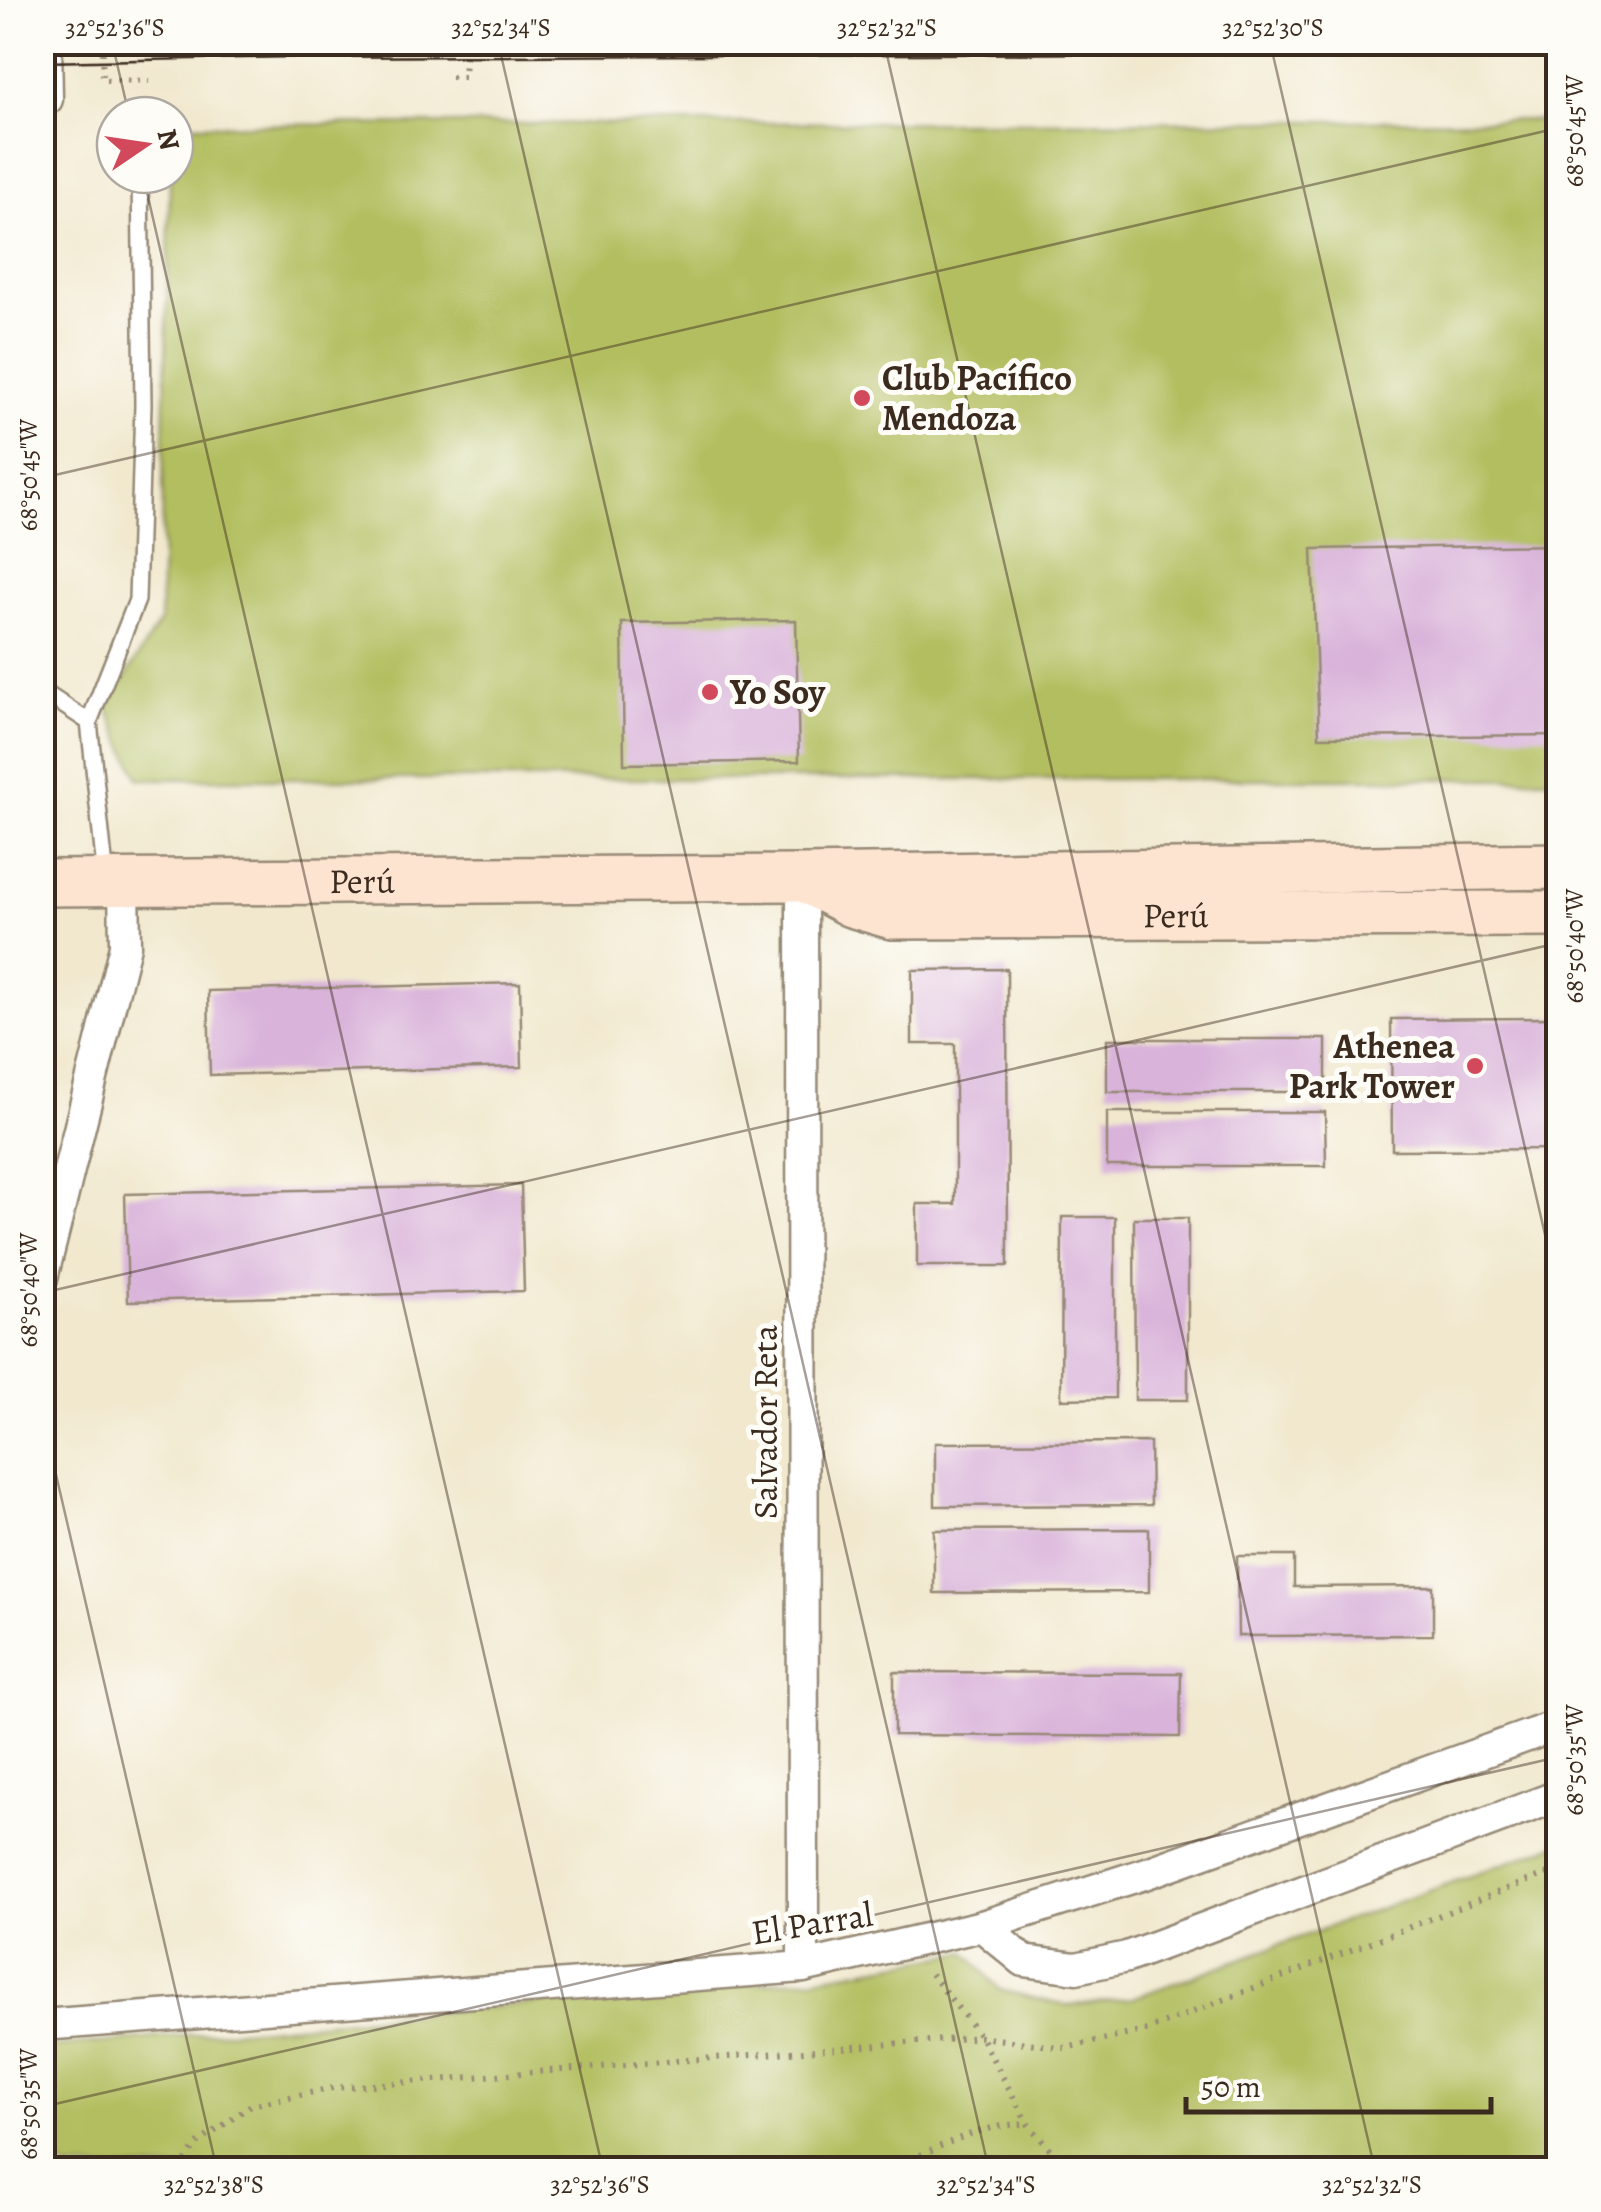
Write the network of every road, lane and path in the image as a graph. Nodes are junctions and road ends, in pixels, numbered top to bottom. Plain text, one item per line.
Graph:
1 (46, 42) edge
2 (103, 42) edge
3 (466, 42) edge
4 (450, 78) dead end
5 (149, 81) dead end
6 (47, 99) dead end
7 (140, 195) edge
8 (42, 691) edge
9 (88, 722) junction
10 (1558, 866) edge
11 (802, 878) junction
12 (42, 882) edge
13 (116, 883) junction
14 (1558, 914) edge
15 (42, 1278) edge
16 (1558, 1725) edge
17 (1558, 1796) edge
18 (1558, 1869) edge
19 (982, 1926) junction
20 (909, 1945) junction
21 (804, 1967) junction
22 (42, 2025) edge
23 (981, 2038) junction
24 (1028, 2124) junction
25 (180, 2170) edge
26 (882, 2170) edge
27 (1068, 2170) edge

1 - 6 street
2 - 5 path
3 - 4 path
7 - 9 lane
8 - 9 lane
9 - 13 lane
10 - 11 main road, Perú
11 - 13 main road, Perú
11 - 14 main road, Perú
11 - 21 street, Salvador Reta
12 - 13 main road, Perú
13 - 15 street
16 - 19 street, El Parral
17 - 19 street
18 - 23 path
19 - 20 street, El Parral
20 - 21 street, El Parral
20 - 23 path
21 - 22 street, El Parral
23 - 24 path
23 - 25 path
24 - 26 path
24 - 27 path

